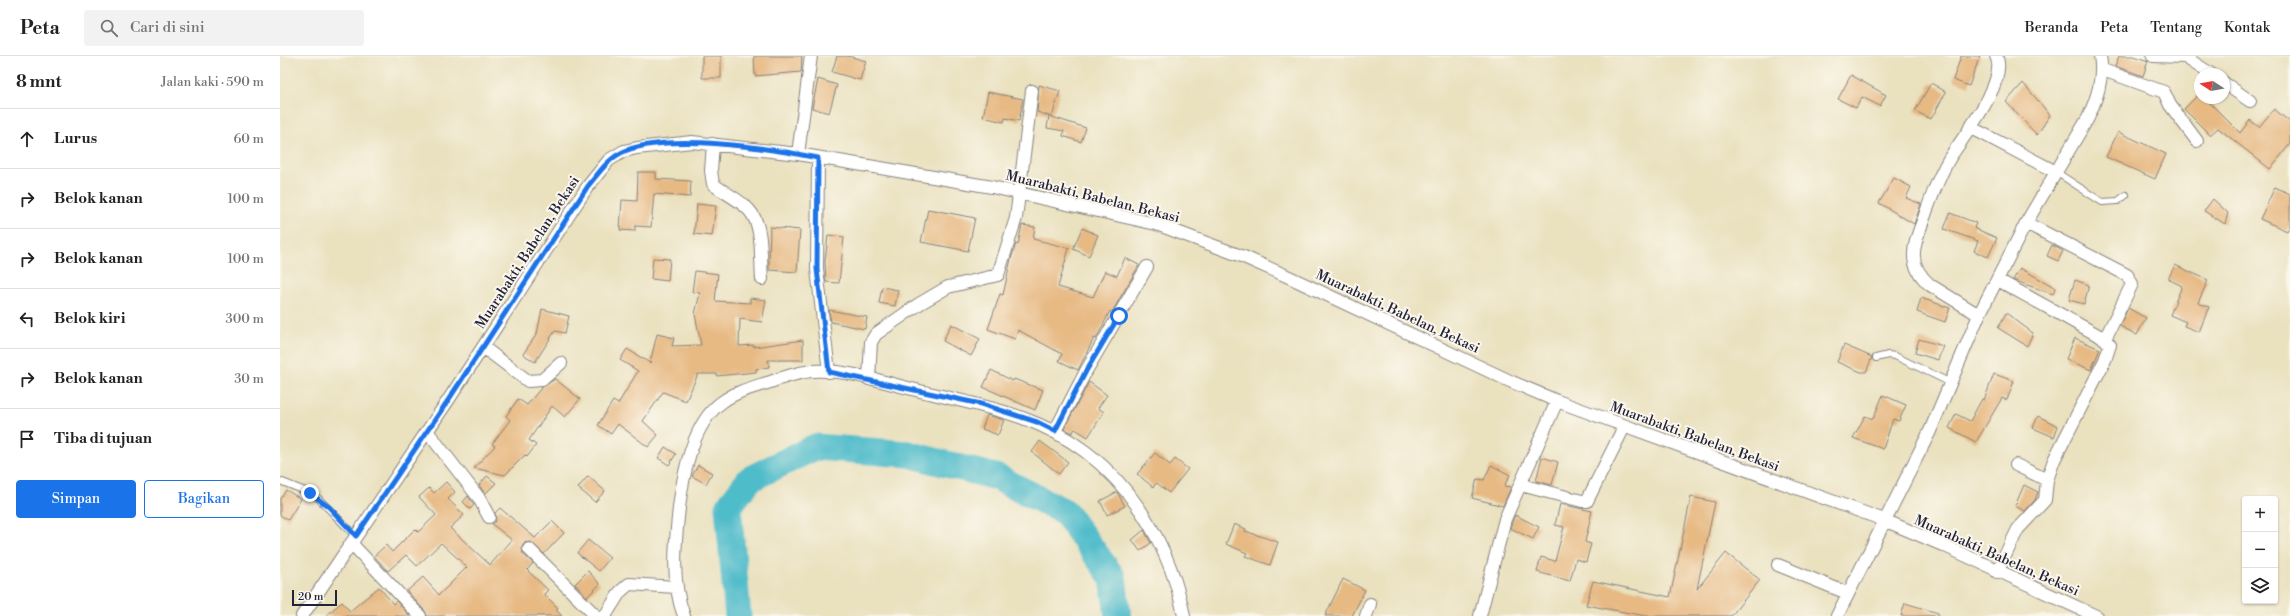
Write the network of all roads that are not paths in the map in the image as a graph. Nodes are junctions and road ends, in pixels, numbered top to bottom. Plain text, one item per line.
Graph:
1 (811, 56) edge
2 (1996, 56) edge
3 (2100, 56) edge
4 (2153, 56) edge
5 (2202, 68) edge
6 (2102, 70) junction
7 (2230, 87) edge
8 (1032, 91) dead end
9 (2250, 101) dead end
10 (1970, 127) junction
11 (2197, 141) dead end
12 (713, 144) junction
13 (798, 154) junction
14 (818, 158) junction
15 (2056, 172) junction
16 (1018, 193) junction
17 (2126, 195) dead end
18 (2026, 223) junction
19 (1148, 268) dead end
20 (762, 279) dead end
21 (1998, 280) junction
22 (1980, 315) junction
23 (2105, 339) junction
24 (483, 347) junction
25 (1876, 358) dead end
26 (561, 363) dead end
27 (829, 372) junction
28 (869, 379) junction
29 (1951, 383) junction
30 (1557, 401) junction
31 (1624, 426) junction
32 (427, 431) junction
33 (1055, 431) junction
34 (2016, 465) dead end
35 (2047, 480) junction
36 (280, 481) edge
37 (1521, 485) junction
38 (489, 517) dead end
39 (1884, 520) junction
40 (354, 540) junction
41 (529, 549) dead end
42 (1778, 565) dead end
43 (1997, 572) junction
44 (676, 587) junction
45 (1847, 593) junction
46 (1370, 604) dead end
47 (1839, 615) edge
48 (302, 616) edge
49 (420, 616) edge
50 (593, 616) edge
51 (605, 616) edge
52 (684, 616) edge
53 (1184, 616) edge
54 (1366, 616) edge
55 (1480, 616) edge
56 (2096, 616) edge

1 - 13 street
2 - 10 street
3 - 6 street
4 - 5 street
6 - 11 street
6 - 15 street
7 - 9 street
8 - 16 street
10 - 15 street
10 - 22 street
12 - 13 street, Muarabakti, Babelan, Bekasi
12 - 20 street
12 - 24 street, Muarabakti, Babelan, Bekasi
13 - 14 street, Muarabakti, Babelan, Bekasi
14 - 16 street, Muarabakti, Babelan, Bekasi
14 - 27 street
15 - 17 lane
15 - 18 street
16 - 28 street
16 - 30 street, Muarabakti, Babelan, Bekasi
18 - 21 street
18 - 23 street
19 - 33 street
21 - 22 street
21 - 23 street
22 - 29 street
23 - 35 street
24 - 26 street
24 - 32 street, Muarabakti, Babelan, Bekasi
25 - 29 lane
27 - 28 street
27 - 44 street
28 - 33 street
29 - 39 street
30 - 31 street, Muarabakti, Babelan, Bekasi
30 - 37 street
31 - 37 street
31 - 39 street, Muarabakti, Babelan, Bekasi
32 - 38 street
32 - 40 street, Muarabakti, Babelan, Bekasi
33 - 53 street
34 - 35 street
35 - 43 street
36 - 40 lane
37 - 55 street
39 - 43 street, Muarabakti, Babelan, Bekasi
39 - 45 street
40 - 48 street, Muarabakti, Babelan, Bekasi
40 - 49 street
41 - 50 street
42 - 45 street
43 - 56 street, Muarabakti, Babelan, Bekasi
44 - 51 street
44 - 52 street
45 - 47 street
46 - 54 street

